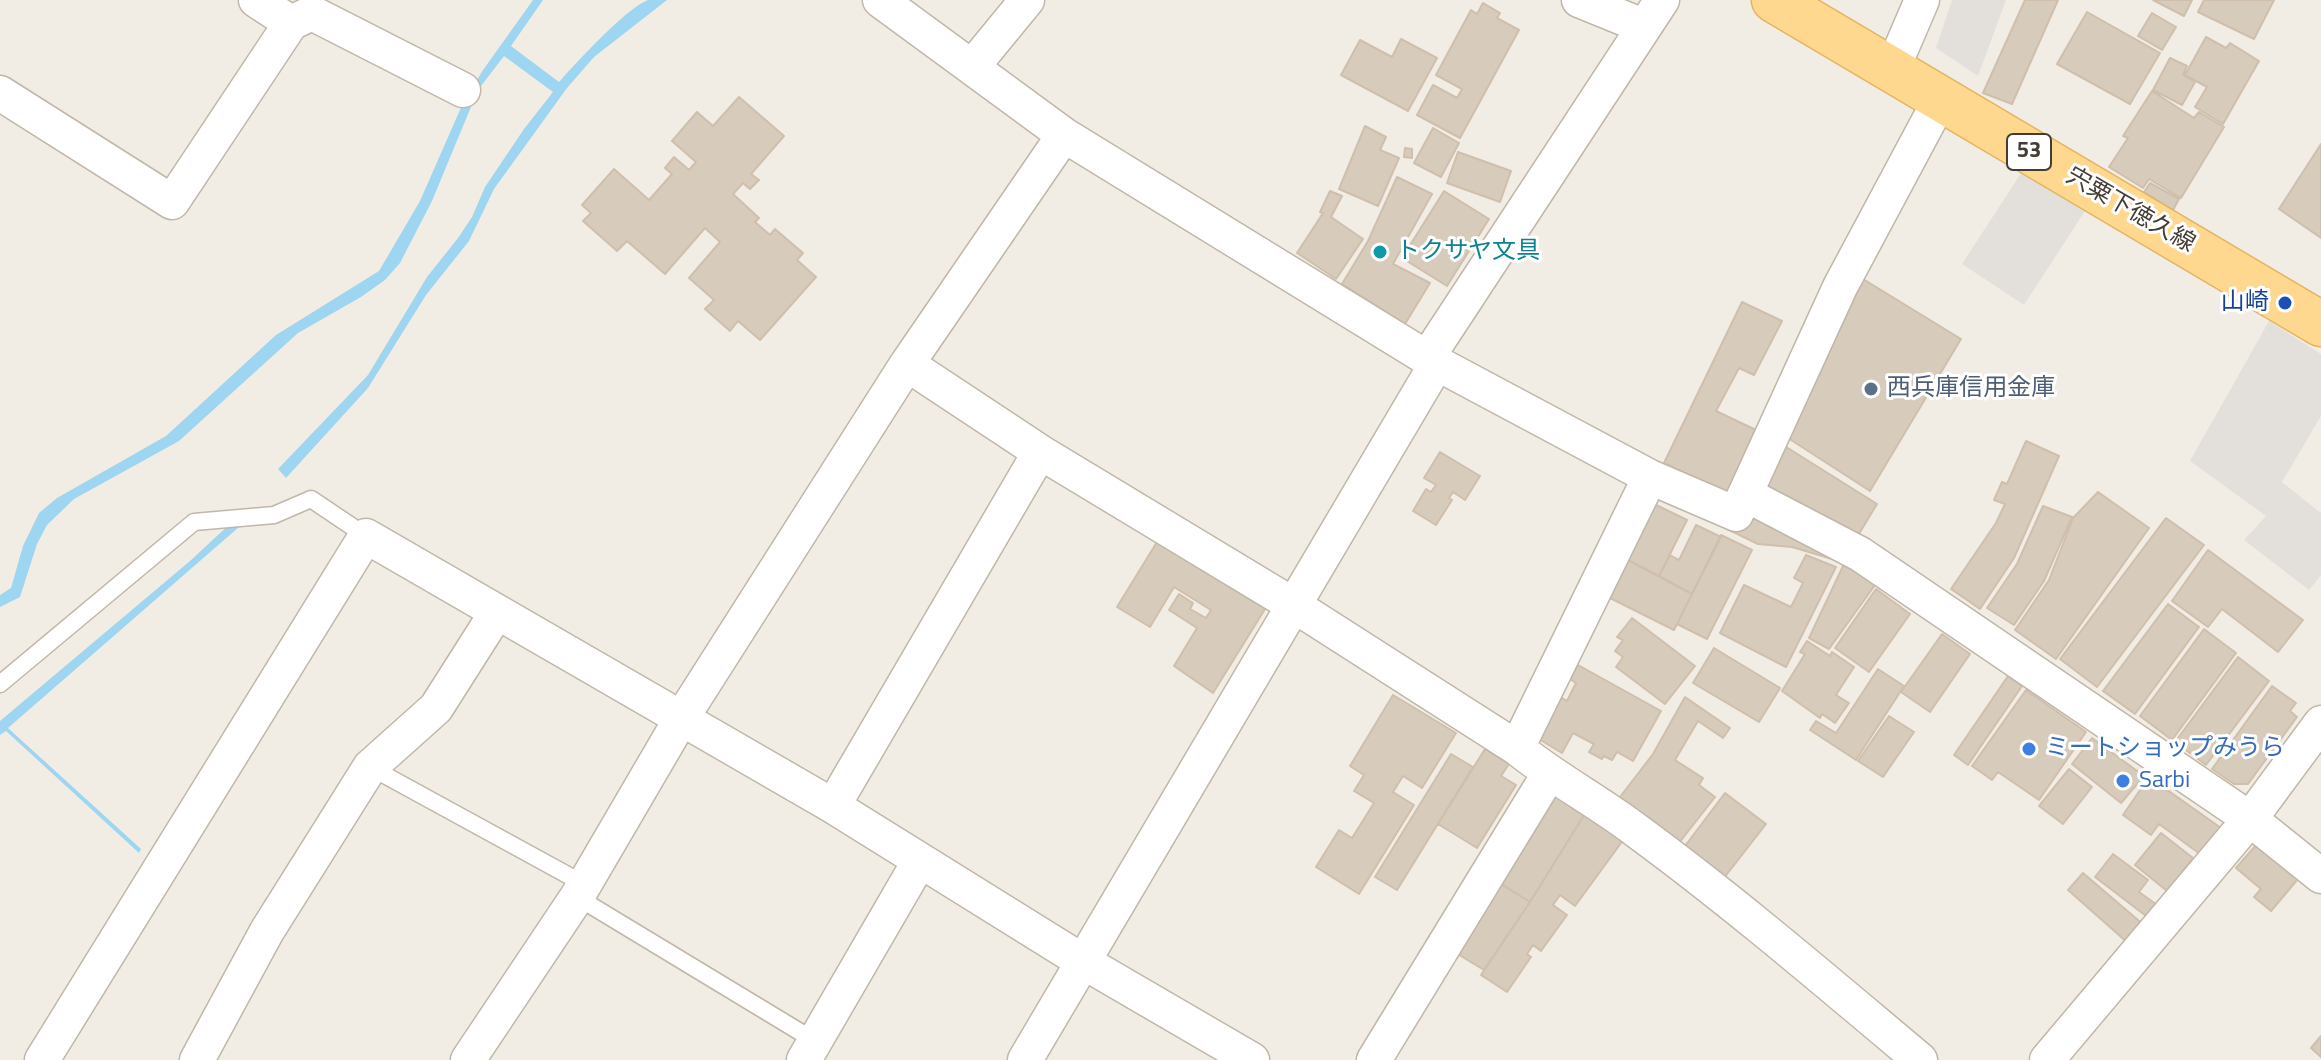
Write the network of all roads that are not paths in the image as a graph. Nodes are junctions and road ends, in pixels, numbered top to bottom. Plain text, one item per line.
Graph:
1 (256, 0) edge
2 (880, 0) edge
3 (1027, 0) edge
4 (1579, 0) edge
5 (1774, 0) edge
6 (1922, 0) edge
7 (307, 12) edge
8 (1652, 13) edge
9 (972, 67) junction
10 (1892, 70) junction
11 (463, 90) dead end
12 (0, 93) edge
13 (1940, 100) junction
14 (1064, 135) junction
15 (2321, 324) edge
16 (1432, 360) junction
17 (907, 364) junction
18 (1040, 452) junction
19 (1650, 477) junction
20 (1747, 495) junction
21 (366, 536) junction
22 (1295, 606) junction
23 (497, 612) junction
24 (0, 684) edge
25 (681, 719) junction
26 (2321, 723) edge
27 (1517, 748) junction
28 (370, 767) junction
29 (1549, 774) junction
30 (833, 806) junction
31 (2250, 819) junction
32 (919, 862) junction
33 (2321, 876) edge
34 (580, 890) junction
35 (1082, 961) junction
36 (810, 1050) edge
37 (42, 1060) edge
38 (197, 1060) edge
39 (468, 1060) edge
40 (1025, 1060) edge
41 (1252, 1060) edge
42 (1374, 1060) edge
43 (1920, 1060) edge
44 (2047, 1060) edge

1 - 7 street
2 - 9 street
3 - 9 street
4 - 8 street
5 - 10 main road, 宍粟下徳久線 / 53
6 - 10 street
7 - 11 street
7 - 12 street
8 - 16 street
9 - 14 street
10 - 13 main road, 宍粟下徳久線 / 53
13 - 15 main road, 宍粟下徳久線 / 53
13 - 20 street
14 - 16 street
14 - 17 street
16 - 19 street
16 - 22 street
17 - 18 street
17 - 25 street
18 - 22 street
18 - 30 street
19 - 20 street
19 - 27 street
20 - 31 street
21 - 23 street
21 - 24 lane
21 - 37 street
22 - 27 street
22 - 35 street
23 - 25 street
23 - 28 street
25 - 30 street
25 - 34 street
26 - 31 street
27 - 29 street
28 - 34 lane
28 - 38 street
29 - 42 street
29 - 43 street
30 - 32 street
31 - 33 street
31 - 44 street
32 - 35 street
32 - 36 street
34 - 36 lane
34 - 39 street
35 - 40 street
35 - 41 street

